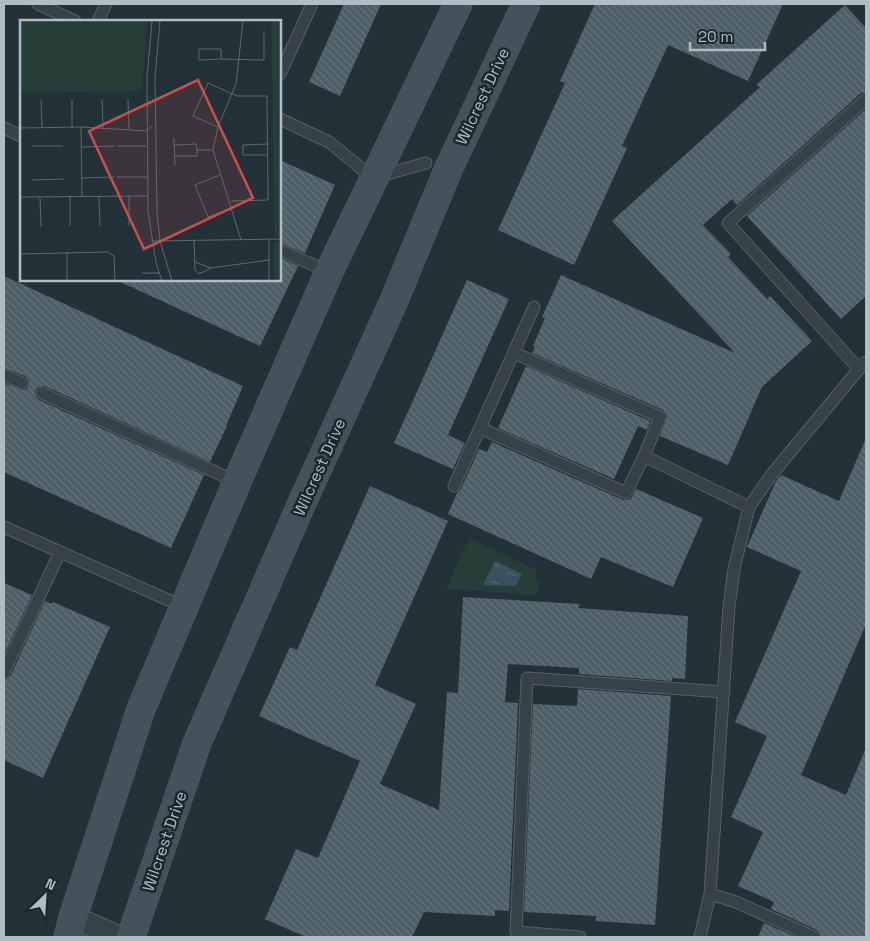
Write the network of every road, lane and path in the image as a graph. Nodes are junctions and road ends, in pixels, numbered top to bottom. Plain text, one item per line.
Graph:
1 (38, 4) edge
2 (106, 4) edge
3 (312, 4) edge
4 (458, 4) edge
5 (526, 4) edge
6 (73, 20) edge
7 (98, 20) edge
8 (281, 72) edge
9 (866, 100) edge
10 (281, 119) edge
11 (4, 128) edge
12 (20, 136) edge
13 (426, 164) dead end
14 (373, 178) junction
15 (281, 250) edge
16 (329, 272) junction
17 (534, 307) dead end
18 (514, 352) junction
19 (862, 366) edge
20 (4, 375) edge
21 (22, 383) dead end
22 (42, 393) dead end
23 (480, 428) junction
24 (644, 456) junction
25 (237, 482) junction
26 (454, 486) dead end
27 (749, 507) junction
28 (4, 527) edge
29 (60, 552) junction
30 (184, 607) junction
31 (4, 672) edge
32 (724, 692) junction
33 (710, 894) junction
34 (70, 927) edge
35 (118, 937) edge
36 (131, 937) edge
37 (580, 937) edge
38 (700, 937) edge
39 (814, 937) edge

1 - 6 lane
2 - 7 lane
3 - 8 lane
4 - 14 main road
5 - 36 main road, Wilcrest Drive
9 - 19 lane
10 - 14 lane
11 - 12 lane
13 - 14 lane
14 - 16 main road
15 - 16 lane
16 - 25 main road
17 - 18 lane
18 - 23 lane
18 - 24 lane
19 - 27 lane
20 - 21 lane
22 - 25 lane
23 - 24 lane
23 - 26 lane
24 - 27 lane
25 - 30 main road
27 - 32 lane
28 - 29 lane
29 - 30 lane
29 - 31 lane
30 - 34 main road
32 - 33 lane
32 - 37 lane
33 - 38 lane
33 - 39 lane
34 - 35 street

